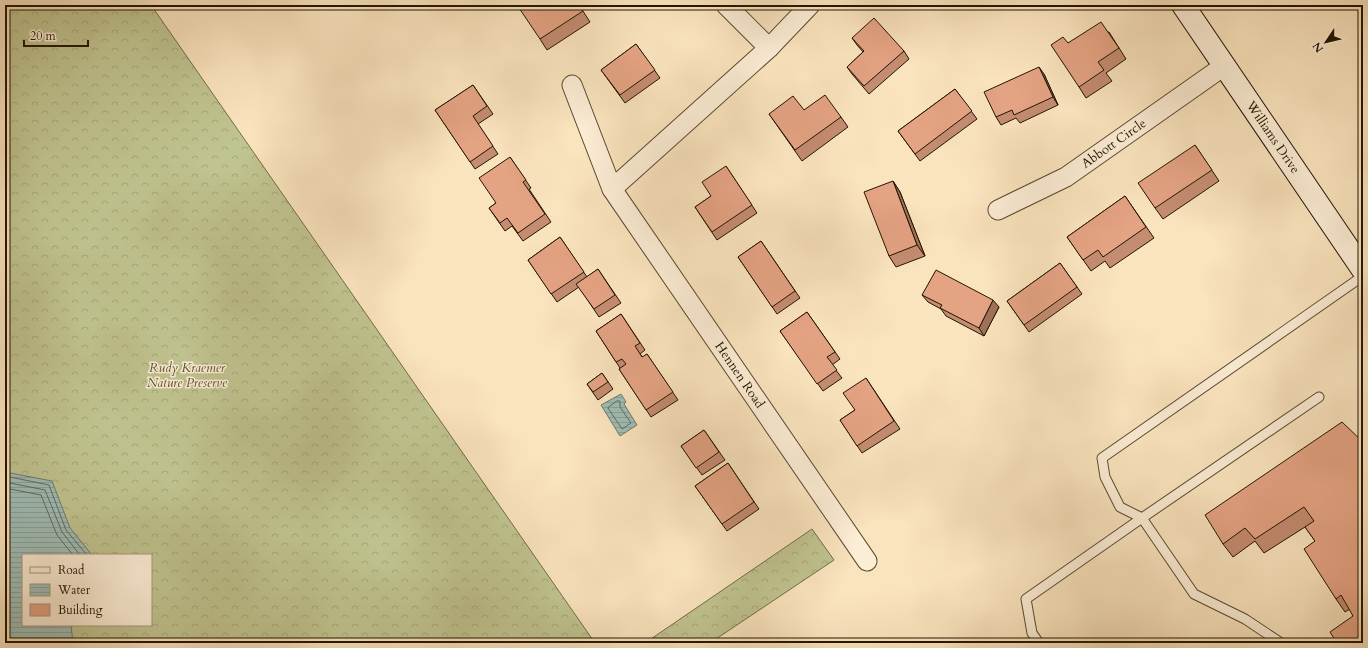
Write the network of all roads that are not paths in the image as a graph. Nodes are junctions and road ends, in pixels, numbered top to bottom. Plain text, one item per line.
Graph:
1 (726, 5) edge
2 (810, 5) edge
3 (1182, 5) edge
4 (769, 48) junction
5 (1224, 66) junction
6 (572, 84) dead end
7 (612, 189) junction
8 (998, 210) dead end
9 (1363, 270) edge
10 (1363, 276) edge
11 (1319, 397) dead end
12 (1142, 518) junction
13 (867, 561) dead end
14 (1039, 643) edge
15 (1281, 643) edge

1 - 4 street
2 - 4 street
3 - 5 main road, Williams Drive
4 - 7 street
5 - 8 street, Abbott Circle
5 - 9 main road, Williams Drive
6 - 7 street, Hennen Road
7 - 13 street, Hennen Road
10 - 12 lane
11 - 12 lane
12 - 14 lane
12 - 15 lane

